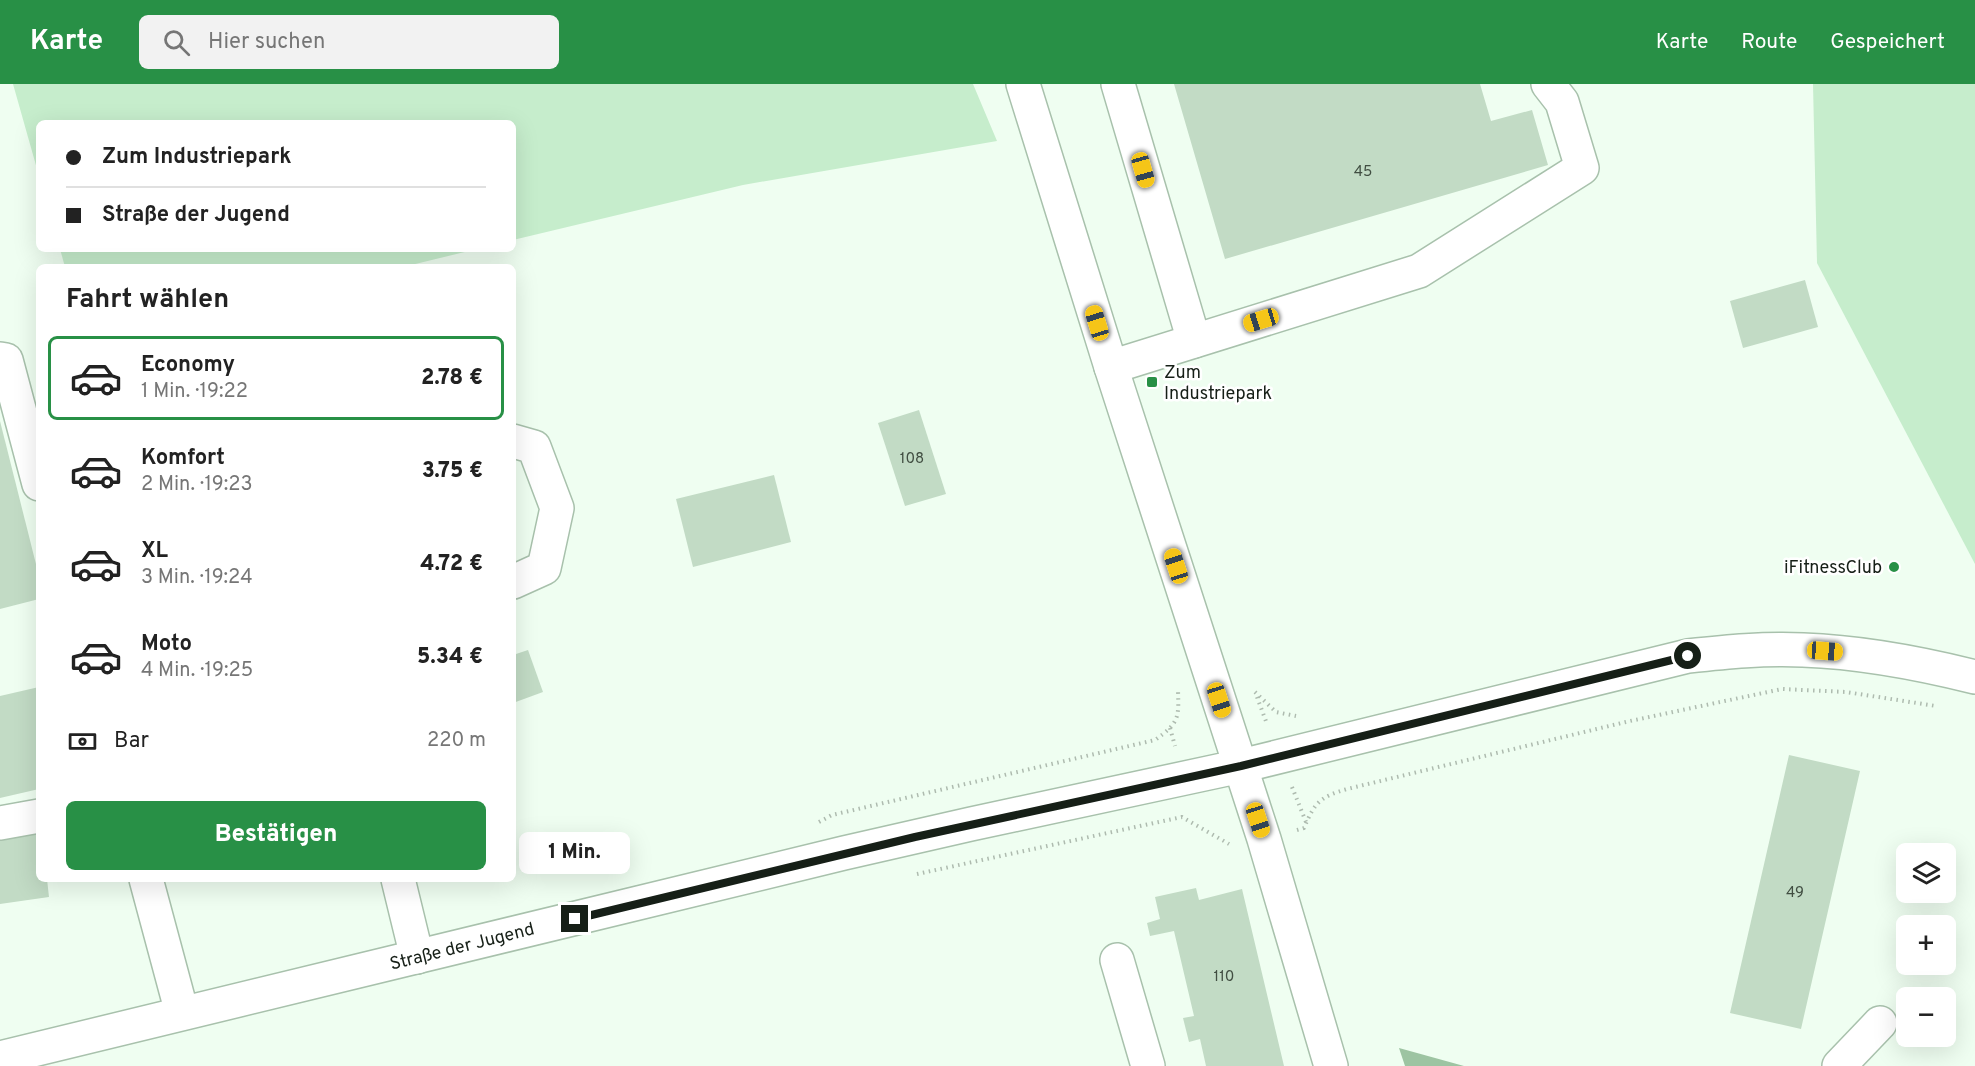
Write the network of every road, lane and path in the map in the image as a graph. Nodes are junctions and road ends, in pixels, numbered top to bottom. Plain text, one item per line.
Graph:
1 (1023, 84) edge
2 (1118, 84) edge
3 (1548, 84) edge
4 (1194, 341) junction
5 (0, 359) edge
6 (1111, 367) junction
7 (516, 442) edge
8 (36, 473) edge
9 (516, 581) edge
10 (1975, 677) edge
11 (1252, 688) dead end
12 (1943, 707) dead end
13 (1297, 717) dead end
14 (1241, 766) junction
15 (36, 817) edge
16 (1306, 822) dead end
17 (0, 823) edge
18 (147, 882) edge
19 (399, 882) edge
20 (417, 957) junction
21 (1117, 960) dead end
22 (182, 1013) junction
23 (1880, 1023) dead end
24 (0, 1058) edge
25 (1148, 1066) edge
26 (1331, 1066) edge
27 (1839, 1066) edge

1 - 6 street
2 - 4 street
3 - 4 street
4 - 6 street
5 - 8 street
6 - 14 street
7 - 9 street
10 - 14 street
11 - 13 path
12 - 16 path
14 - 20 street, Straße der Jugend
14 - 26 street
15 - 17 street
18 - 22 street
19 - 20 street
20 - 22 street, Straße der Jugend
21 - 25 street
22 - 24 street, Straße der Jugend
23 - 27 street

